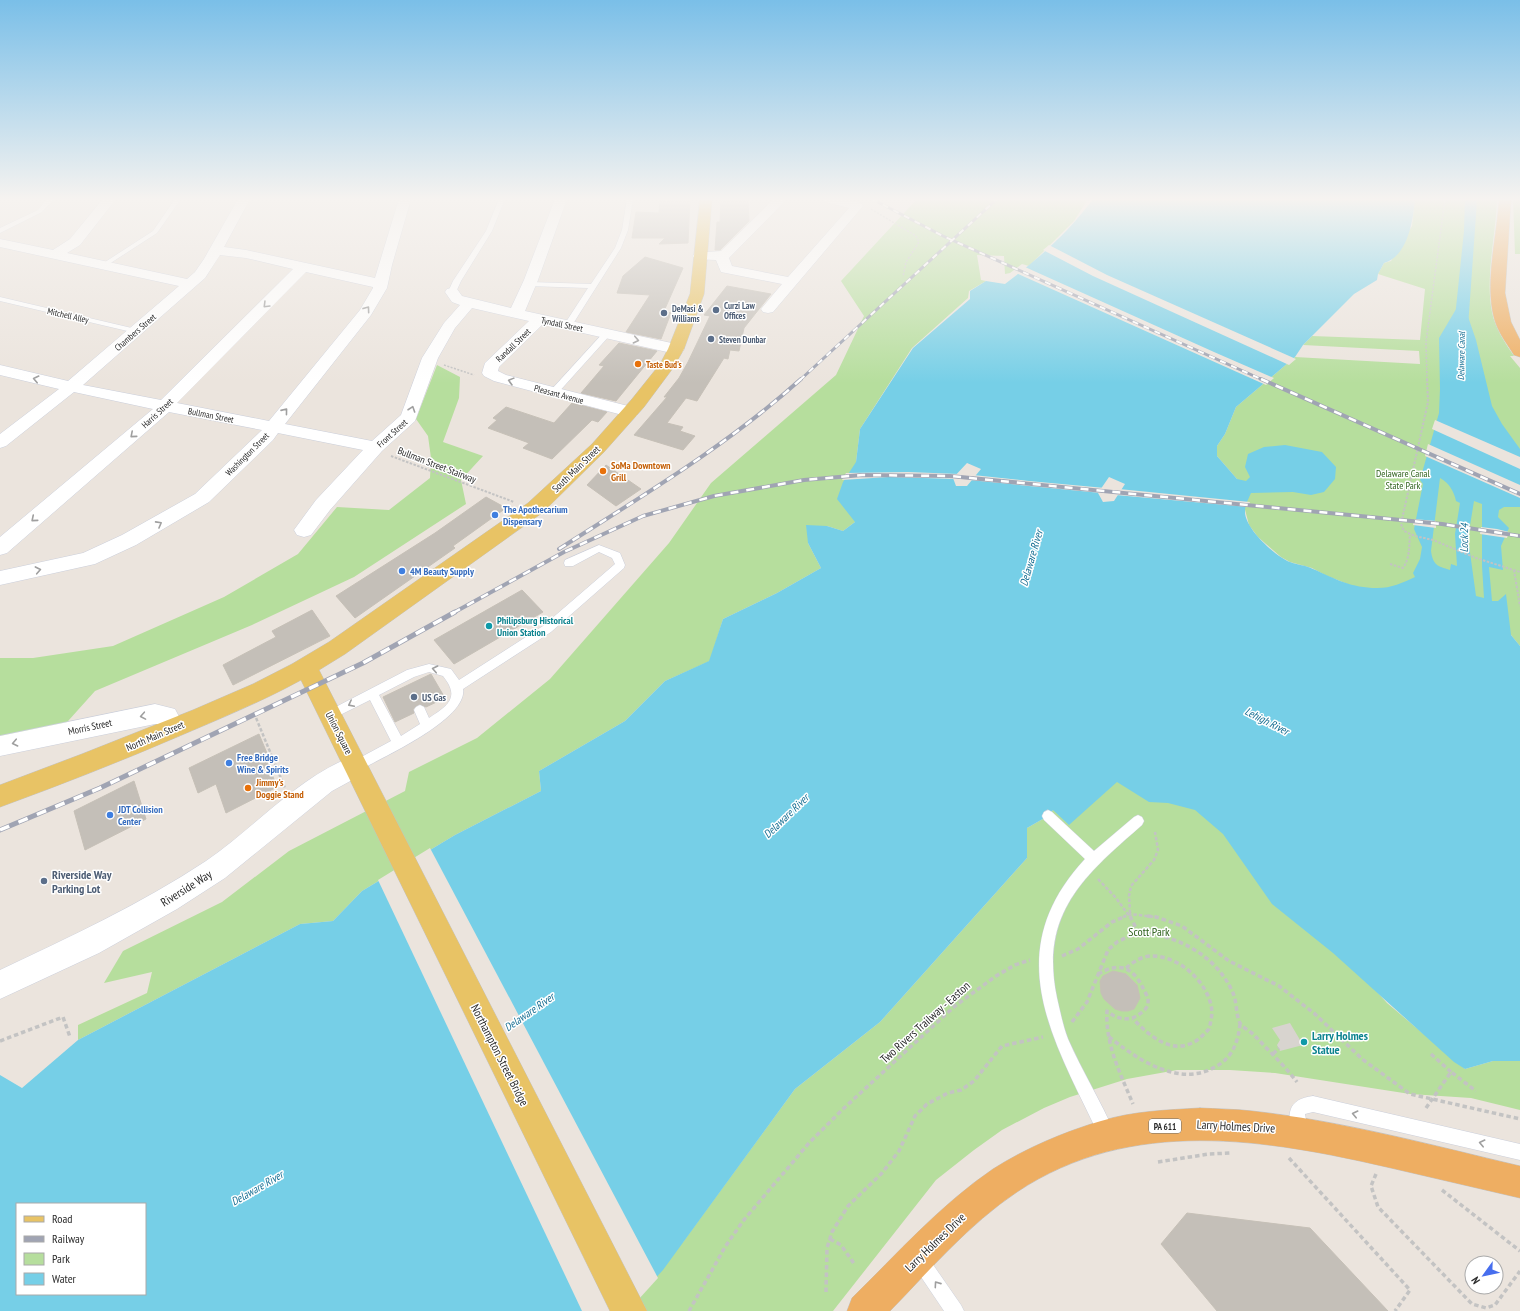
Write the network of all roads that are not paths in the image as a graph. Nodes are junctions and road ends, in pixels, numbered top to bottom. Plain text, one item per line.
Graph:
1 (86, 260) edge
2 (110, 260) edge
3 (210, 260) edge
4 (273, 260) edge
5 (386, 260) edge
6 (470, 260) edge
7 (539, 260) edge
8 (610, 260) edge
9 (700, 260) edge
10 (723, 260) edge
11 (810, 260) edge
12 (1501, 260) edge
13 (104, 264) junction
14 (303, 267) junction
15 (791, 282) junction
16 (190, 284) junction
17 (381, 284) junction
18 (530, 284) junction
19 (592, 286) junction
20 (452, 292) joint
21 (0, 299) edge
22 (469, 303) junction
23 (768, 310) dead end
24 (516, 314) junction
25 (540, 319) junction
26 (568, 325) junction
27 (136, 331) junction
28 (607, 334) junction
29 (676, 349) junction
30 (1520, 352) edge
31 (0, 370) edge
32 (490, 373) joint
33 (71, 387) junction
34 (554, 392) junction
35 (166, 406) junction
36 (630, 412) junction
37 (273, 427) junction
38 (0, 442) edge
39 (380, 450) junction
40 (304, 530) dead end
41 (0, 548) edge
42 (569, 563) dead end
43 (0, 578) edge
44 (306, 667) junction
45 (457, 687) junction
46 (372, 693) junction
47 (420, 710) dead end
48 (330, 715) junction
49 (428, 726) junction
50 (173, 728) junction
51 (398, 742) junction
52 (0, 746) edge
53 (356, 766) junction
54 (0, 796) edge
55 (371, 800) joint
56 (1048, 816) dead end
57 (1138, 821) dead end
58 (1094, 859) junction
59 (0, 985) edge
60 (1108, 1136) junction
61 (1292, 1143) junction
62 (1520, 1152) edge
63 (1520, 1182) edge
64 (918, 1258) junction
65 (629, 1311) edge
66 (865, 1311) edge
67 (955, 1311) edge

1 - 13 street
2 - 13 lane
3 - 16 street, Chambers Street
4 - 14 street
5 - 17 street, Washington Street
6 - 20 lane
7 - 18 street
8 - 19 lane
9 - 29 main road, South Main Street
10 - 15 street
11 - 15 street
12 - 30 highway
13 - 16 street
14 - 17 street
14 -> 35 street, Harris Street
15 - 23 street
16 - 27 street, Chambers Street
37 -> 17 street, Washington Street
18 - 19 lane
18 - 24 street
19 - 26 lane
20 - 22 street, Tyndall Street
21 - 27 lane, Mitchell Alley
22 - 24 street, Tyndall Street
39 -> 22 street, Front Street
24 - 25 street, Tyndall Street
25 - 26 street, Tyndall Street
25 - 32 street, Randall Street
26 - 28 street, Tyndall Street
27 - 33 street, Chambers Street
28 -> 29 street, Tyndall Street
28 - 34 lane
29 - 36 main road, South Main Street
33 -> 31 street, Bullman Street
34 -> 32 street, Pleasant Avenue
33 - 35 street, Bullman Street
33 - 38 street, Chambers Street
34 - 36 street, Pleasant Avenue
35 - 37 street, Bullman Street
35 -> 41 street, Harris Street
36 - 44 main road, South Main Street
37 - 39 street, Bullman Street
43 -> 37 street, Washington Street
39 - 40 street, Front Street
42 - 45 lane
44 - 48 main road, Union Square
44 - 50 main road, North Main Street
45 -> 46 lane
45 - 49 lane
46 -> 48 lane
46 - 51 lane
47 - 49 lane
48 - 53 main road, Union Square
49 - 51 lane
50 -> 52 street, Morris Street
50 - 54 main road, North Main Street
51 - 53 lane
53 - 55 main road, Union Square
53 - 59 street, Riverside Way
55 - 65 main road, Northampton Street Bridge
56 - 58 lane
57 - 58 lane
58 - 60 lane
60 - 61 highway, Larry Holmes Drive / PA 611
60 - 64 highway, Larry Holmes Drive / PA 611
62 -> 61 lane
61 - 63 highway, Larry Holmes Drive / PA 611
64 - 66 highway, Larry Holmes Drive / PA 611
67 -> 64 lane

